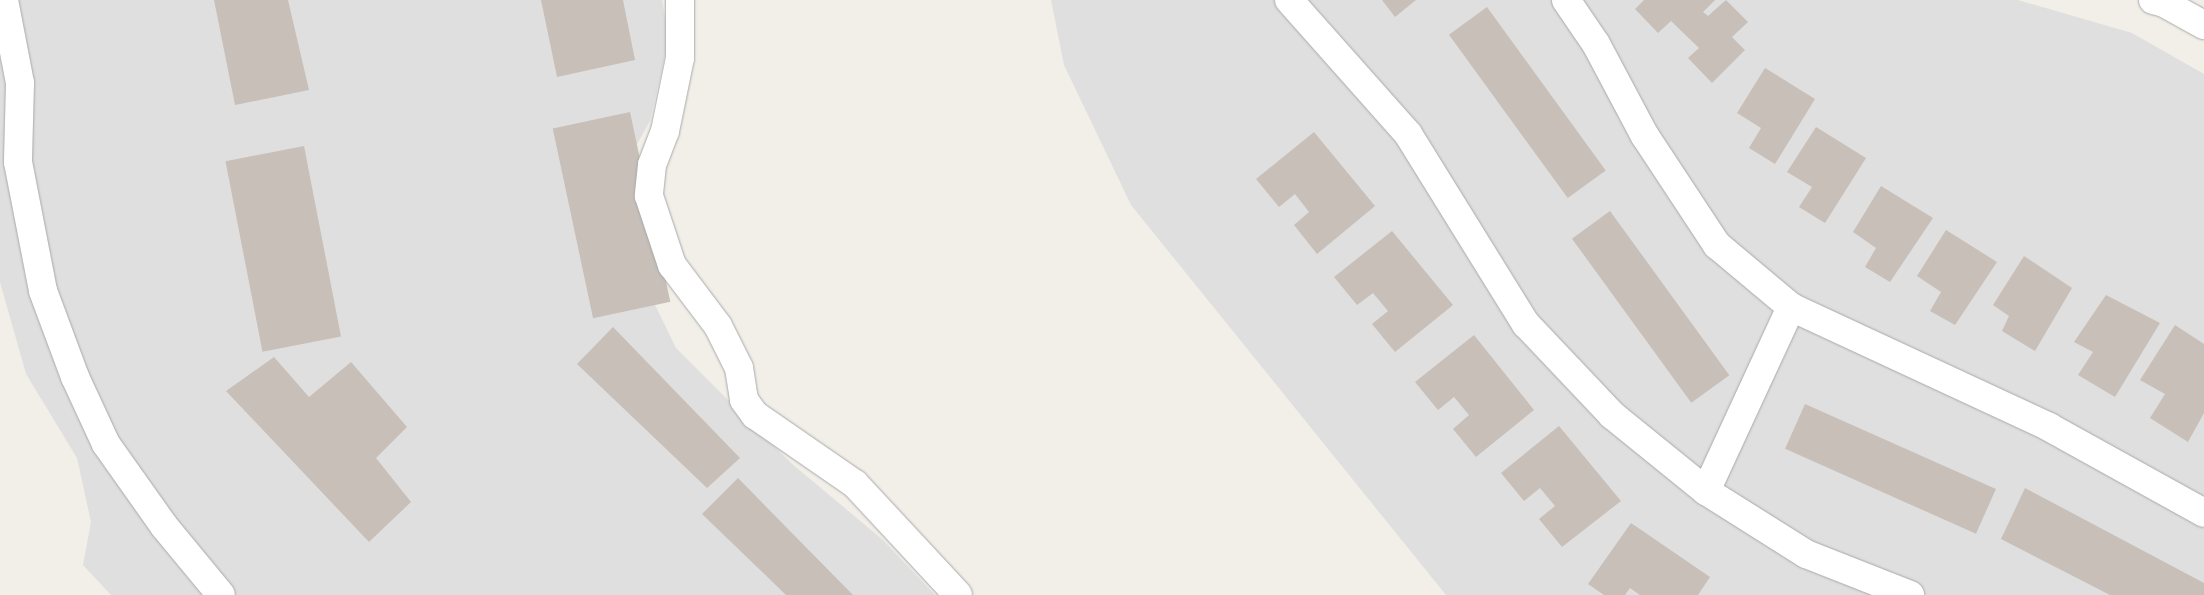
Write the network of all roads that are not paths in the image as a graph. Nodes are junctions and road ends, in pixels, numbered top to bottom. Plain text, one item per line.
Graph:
1 (4, 0) edge
2 (680, 0) edge
3 (1289, 0) edge
4 (1566, 0) edge
5 (2153, 0) edge
6 (2204, 25) edge
7 (1791, 307) junction
8 (1706, 491) junction
9 (2204, 513) edge
10 (221, 595) edge
11 (958, 595) edge
12 (1910, 595) edge

1 - 10 street
2 - 11 street
3 - 8 street
4 - 7 street
5 - 6 street
7 - 8 street
7 - 9 street
8 - 12 street

